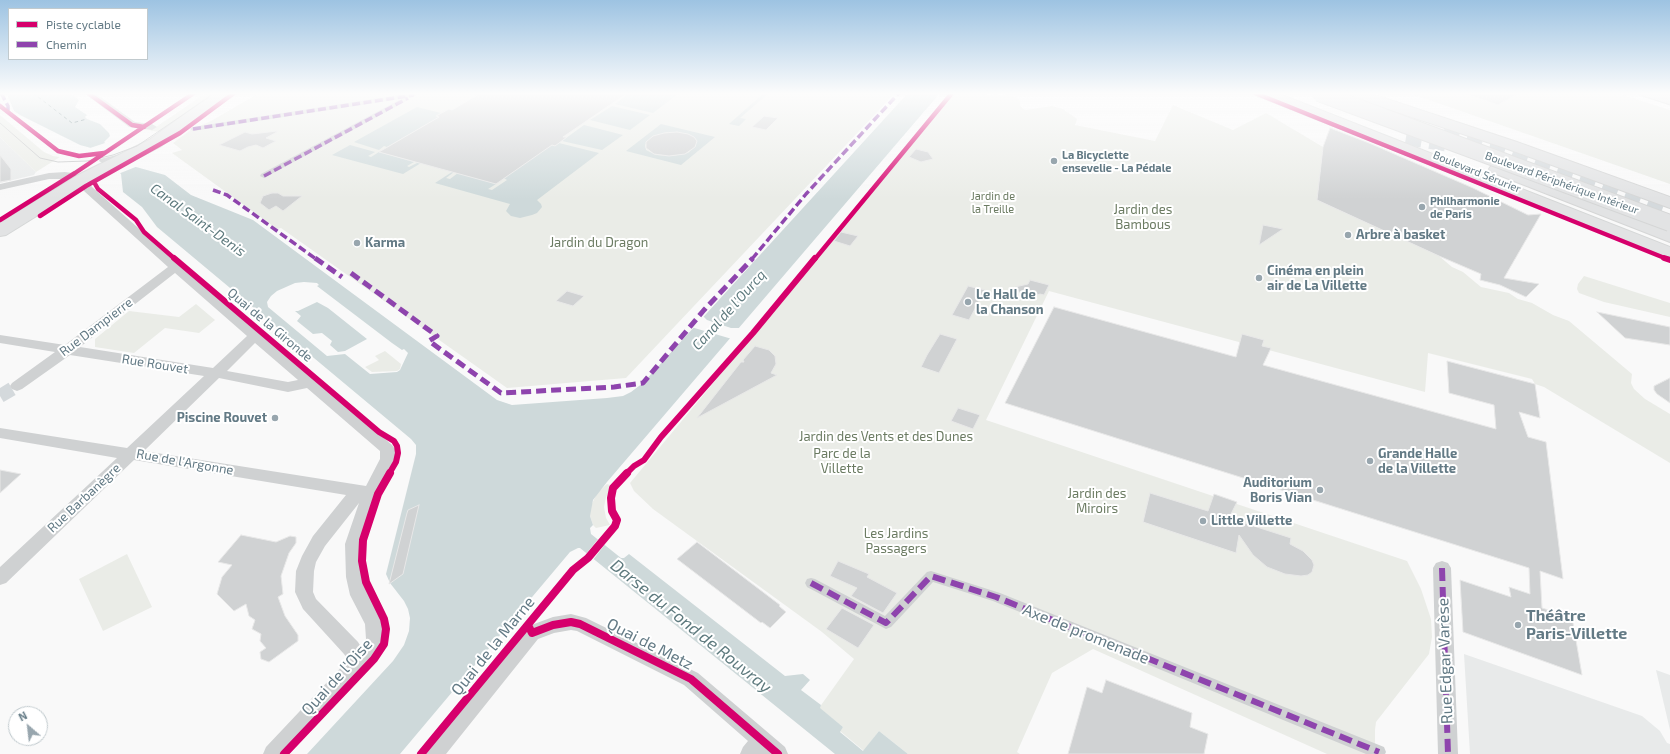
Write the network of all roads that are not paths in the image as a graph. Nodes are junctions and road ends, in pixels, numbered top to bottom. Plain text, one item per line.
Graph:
1 (150, 128) edge
2 (176, 128) edge
3 (204, 128) edge
4 (352, 128) edge
5 (1350, 128) edge
6 (1372, 128) edge
7 (1400, 128) edge
8 (1412, 128) edge
9 (1440, 128) tunnel mouth
10 (1458, 128) tunnel mouth
11 (193, 130) dead end
12 (1370, 136) junction
13 (1406, 137) tunnel mouth
14 (1439, 149) tunnel mouth
15 (135, 154) junction
16 (104, 162) junction
17 (264, 176) dead end
18 (82, 180) junction
19 (0, 187) edge
20 (1670, 203) edge
21 (1670, 211) edge
22 (1670, 223) edge
23 (0, 231) edge
24 (1670, 237) edge
25 (1670, 254) edge
26 (175, 267) junction
27 (256, 335) junction
28 (0, 339) edge
29 (67, 350) junction
30 (215, 374) junction
31 (310, 383) junction
32 (18, 386) tunnel mouth
33 (0, 433) edge
34 (387, 449) joint
35 (132, 453) junction
36 (365, 492) junction
37 (1442, 568) dead end
38 (0, 578) edge
39 (811, 583) dead end
40 (532, 633) joint
41 (359, 662) junction
42 (756, 747) edge
43 (1379, 752) dead end
44 (273, 754) edge
45 (433, 754) edge
46 (778, 754) edge
47 (1448, 754) edge

1 - 16 main road
2 - 15 main road
3 - 11 street
4 - 17 street
5 - 12 main road, Boulevard Sérurier
6 - 13 main road
7 - 24 main road, bridge
8 - 22 main road, Boulevard Périphérique Intérieur, bridge
9 - 21 main road
10 - 20 main road
12 - 14 main road
12 - 25 main road, Boulevard Sérurier
15 - 16 street
15 - 18 main road
16 - 18 main road
18 - 19 street
18 - 23 main road
18 - 26 street, Quai de la Gironde
26 - 27 street, Quai de la Gironde
26 - 29 street, Rue Dampierre
27 - 30 street, Rue Barbanègre
27 - 31 street, Quai de la Gironde
28 - 29 street, Rue Rouvet
29 - 30 street, Rue Rouvet
29 - 32 street, Rue Dampierre
30 - 31 street, Rue Rouvet
30 - 35 street, Rue Barbanègre
31 - 34 street, Quai de la Gironde
33 - 35 street, Rue de l'Argonne
34 - 36 street, Quai de l'Oise
35 - 36 street, Rue de l'Argonne
35 - 38 street, Rue Barbanègre
36 - 41 street, Quai de l'Oise
36 - 41 street
37 - 47 street, Rue Edgar Varèse
39 - 43 street, Axe de promenade
40 - 42 street, Quai de Metz
40 - 45 street, Quai de la Marne
41 - 44 street, Quai de l'Oise
42 - 46 street, Quai de Metz

